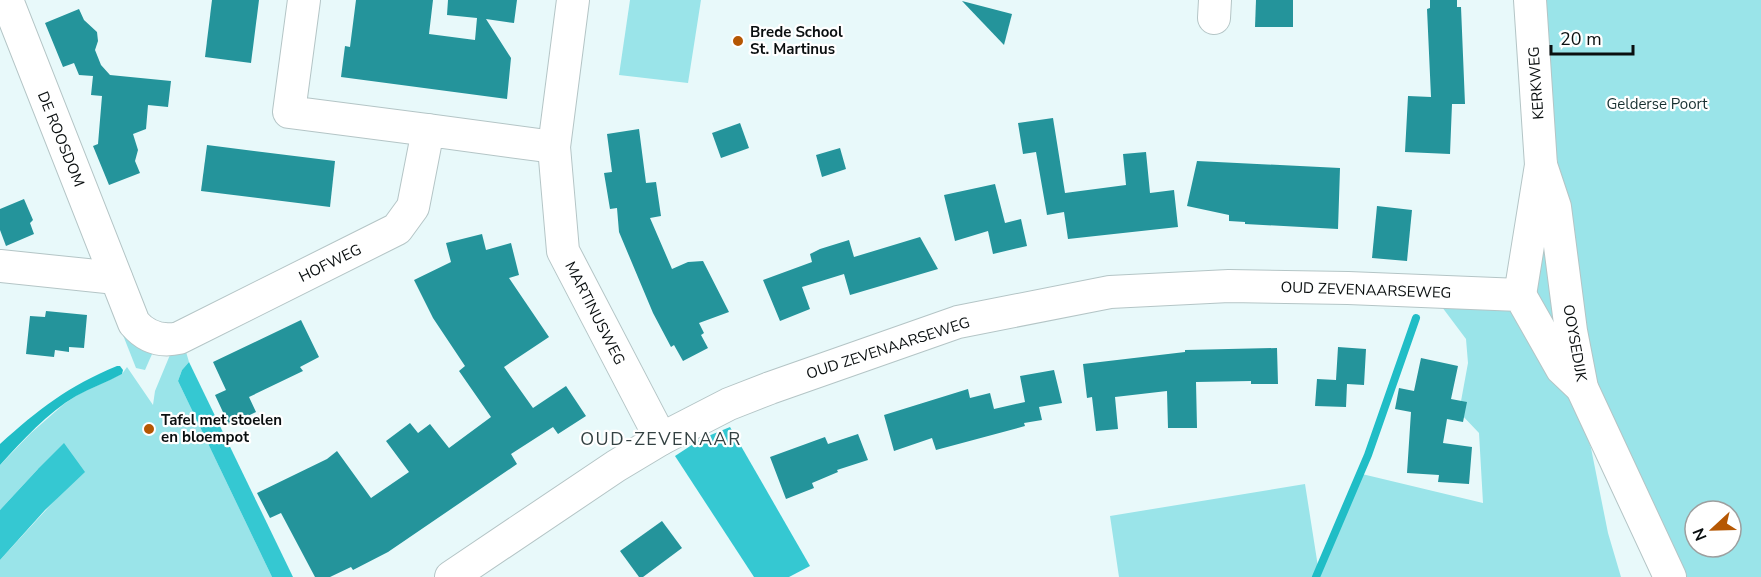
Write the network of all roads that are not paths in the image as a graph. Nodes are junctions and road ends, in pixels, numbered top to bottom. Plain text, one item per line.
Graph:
1 (7, 0) edge
2 (304, 0) edge
3 (573, 0) edge
4 (1530, 0) edge
5 (428, 130) junction
6 (554, 147) junction
7 (1541, 165) junction
8 (0, 266) edge
9 (116, 278) junction
10 (1520, 295) junction
11 (166, 341) joint
12 (1582, 388) junction
13 (661, 439) junction
14 (451, 577) edge
15 (1670, 577) edge

1 - 9 street, DE ROOSDOM
2 - 5 street
3 - 6 street, MARTINUSWEG
4 - 7 street, KERKWEG
5 - 6 street
5 - 11 street, HOFWEG
6 - 13 street, MARTINUSWEG
7 - 10 street
7 - 12 street, OOYSEDIJK
8 - 9 street
9 - 11 street, DE ROOSDOM
10 - 12 street
10 - 13 street, OUD ZEVENAARSEWEG
12 - 15 street, OOYSEDIJK
13 - 14 street, OUD ZEVENAARSEWEG

